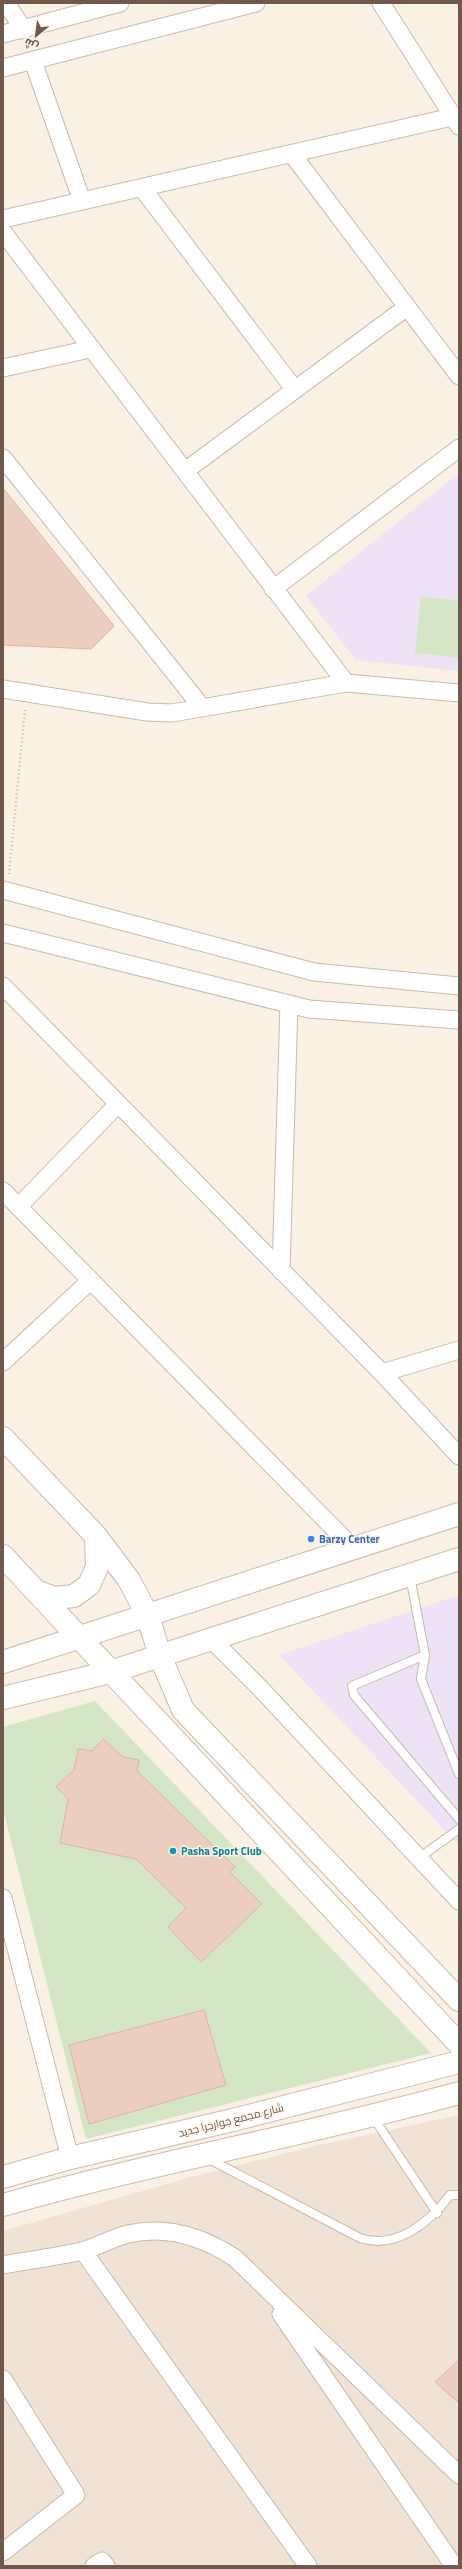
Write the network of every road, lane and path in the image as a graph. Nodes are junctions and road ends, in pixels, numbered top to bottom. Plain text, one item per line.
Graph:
1 (6, 3) edge
2 (120, 3) edge
3 (256, 3) edge
4 (381, 3) edge
5 (24, 30) junction
6 (3, 34) edge
7 (33, 61) junction
8 (3, 68) edge
9 (456, 122) edge
10 (292, 154) junction
11 (142, 188) junction
12 (82, 201) junction
13 (3, 219) edge
14 (3, 232) edge
15 (407, 307) junction
16 (90, 349) junction
17 (3, 368) edge
18 (459, 376) edge
19 (295, 390) junction
20 (459, 448) edge
21 (3, 458) edge
22 (185, 471) junction
23 (274, 589) junction
24 (346, 683) junction
25 (3, 689) edge
26 (459, 693) edge
27 (26, 694) junction
28 (201, 706) junction
29 (5, 891) edge
30 (3, 933) edge
31 (3, 986) edge
32 (459, 986) edge
33 (289, 1004) junction
34 (459, 1020) edge
35 (118, 1104) junction
36 (3, 1191) edge
37 (18, 1207) junction
38 (281, 1271) junction
39 (90, 1281) junction
40 (459, 1350) edge
41 (3, 1362) edge
42 (382, 1373) junction
43 (3, 1438) edge
44 (459, 1456) edge
45 (459, 1514) edge
46 (96, 1536) junction
47 (353, 1548) junction
48 (459, 1559) edge
49 (6, 1562) edge
50 (410, 1576) junction
51 (36, 1591) junction
52 (148, 1616) junction
53 (78, 1637) junction
54 (210, 1638) junction
55 (425, 1655) junction
56 (160, 1656) junction
57 (3, 1662) edge
58 (110, 1672) junction
59 (3, 1698) edge
60 (459, 1774) edge
61 (459, 1819) edge
62 (459, 1828) edge
63 (419, 1858) junction
64 (3, 1898) edge
65 (459, 1901) edge
66 (459, 2000) edge
67 (459, 2044) edge
68 (459, 2062) edge
69 (459, 2093) edge
70 (373, 2116) junction
71 (201, 2155) junction
72 (70, 2158) junction
73 (3, 2177) edge
74 (459, 2195) edge
75 (3, 2205) edge
76 (437, 2213) junction
77 (83, 2251) junction
78 (3, 2265) edge
79 (260, 2284) junction
80 (3, 2379) edge
81 (459, 2475) edge
82 (3, 2552) edge
83 (94, 2566) edge
84 (106, 2566) edge
85 (308, 2566) edge
86 (454, 2566) edge

1 - 5 street
2 - 5 street
3 - 7 street
4 - 9 street
5 - 6 street
7 - 8 street
7 - 12 street
9 - 10 street
10 - 11 street
10 - 15 street
11 - 12 street
11 - 19 street
12 - 13 street
14 - 16 street
15 - 18 street
15 - 19 street
16 - 17 street
16 - 22 street
19 - 22 street
20 - 23 street
21 - 28 street
22 - 23 street
23 - 24 street
24 - 26 street
24 - 28 street
25 - 27 street
27 - 28 street
27 - 29 path
29 - 32 street
30 - 33 street
31 - 35 street
33 - 34 street
33 - 38 street
35 - 37 street
35 - 38 street
36 - 37 street
37 - 39 street
38 - 42 street
39 - 41 street
39 - 47 street
40 - 42 street
42 - 44 street
43 - 46 street
45 - 47 street
46 - 51 street
46 - 52 street
47 - 52 street
48 - 50 street
49 - 51 street
50 - 54 street
50 - 55 lane
51 - 53 street
52 - 53 street
52 - 56 street
53 - 57 street
53 - 58 street
54 - 56 street
54 - 63 street
55 - 60 lane
55 - 61 lane
56 - 58 street
56 - 66 street
58 - 59 street
58 - 67 street
62 - 63 lane
63 - 65 street
64 - 72 street
68 - 72 street, شارع مجمع جوارجرا جديد
69 - 70 street
70 - 71 street
70 - 76 lane
71 - 75 street
71 - 76 lane
72 - 73 street, شارع مجمع جوارجرا جديد
74 - 76 lane
77 - 78 street
77 - 79 street
77 - 85 street
79 - 81 street
79 - 86 street
80 - 82 street
83 - 84 street

